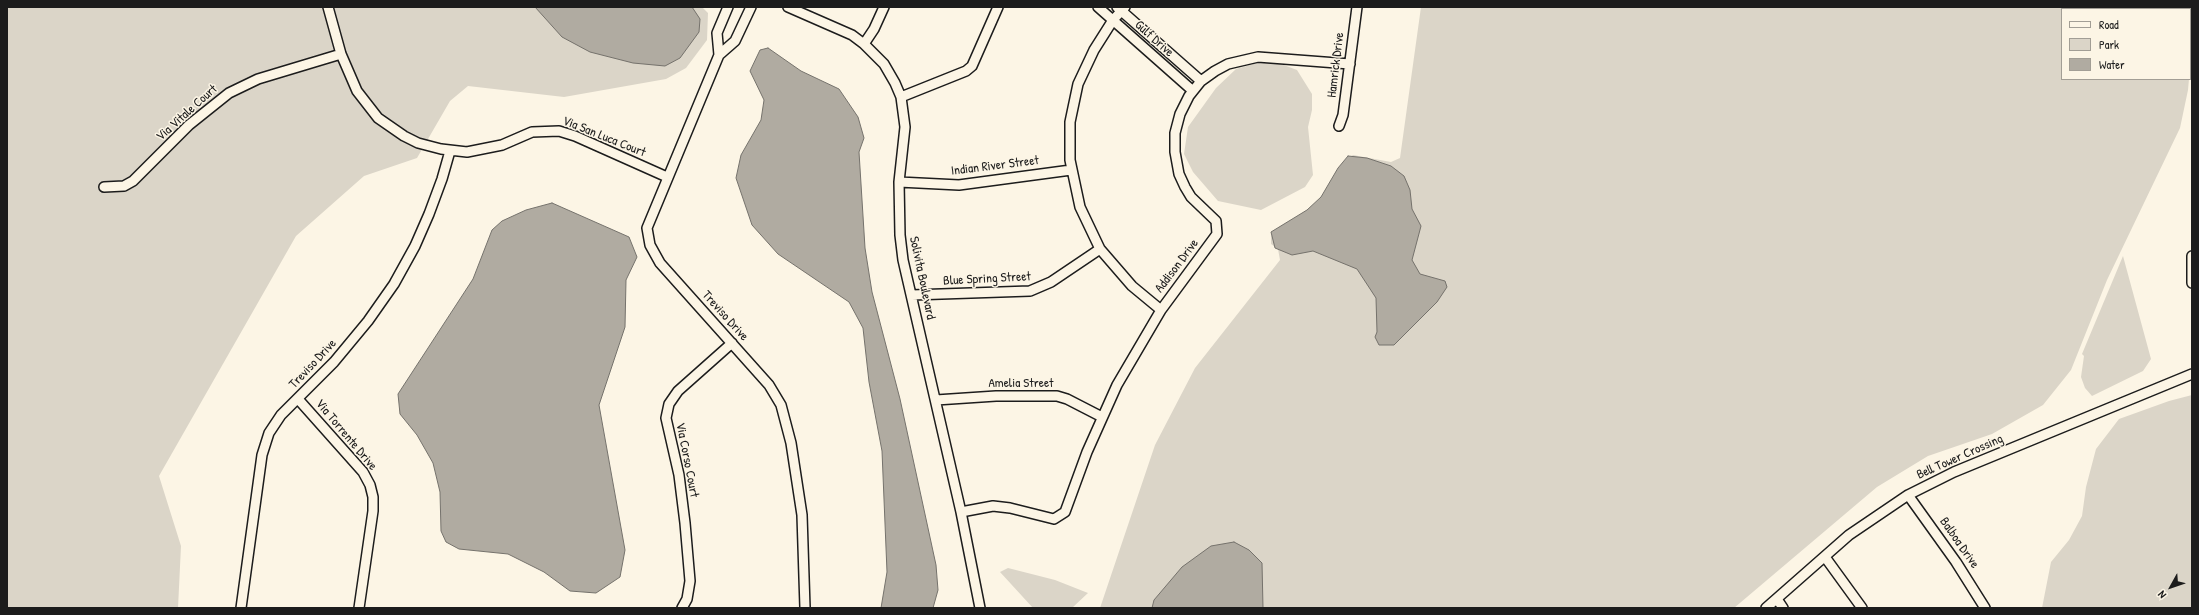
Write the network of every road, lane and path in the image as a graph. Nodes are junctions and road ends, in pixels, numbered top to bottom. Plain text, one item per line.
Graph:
1 (328, 7) edge
2 (728, 7) edge
3 (751, 7) edge
4 (788, 7) edge
5 (884, 7) edge
6 (998, 7) edge
7 (1098, 7) edge
8 (1357, 7) edge
9 (1121, 8) edge
10 (1113, 20) junction
11 (864, 44) junction
12 (341, 54) junction
13 (719, 55) junction
14 (1350, 64) junction
15 (1201, 81) junction
16 (1193, 91) junction
17 (900, 97) junction
18 (1339, 126) dead end
19 (450, 151) junction
20 (1071, 170) junction
21 (667, 177) junction
22 (899, 182) junction
23 (104, 188) dead end
24 (1100, 249) junction
25 (2192, 256) edge
26 (2192, 282) edge
27 (912, 295) junction
28 (1161, 310) junction
29 (732, 343) junction
30 (2192, 374) edge
31 (298, 399) junction
32 (936, 400) junction
33 (1102, 417) junction
34 (1908, 495) junction
35 (961, 512) junction
36 (1825, 557) junction
37 (1776, 599) junction
38 (241, 608) edge
39 (359, 608) edge
40 (682, 608) edge
41 (805, 608) edge
42 (980, 608) edge
43 (1766, 608) edge
44 (1783, 608) edge
45 (1862, 608) edge
46 (1985, 608) edge

1 - 12 street, Via San Luca Court
2 - 13 street, Treviso Drive
3 - 13 street, Treviso Drive
4 - 11 street, Solivita Boulevard
5 - 11 street
6 - 17 street
7 - 10 street, Gulf Drive
8 - 14 street, Hamrick Drive
9 - 10 street
9 - 15 street, Gulf Drive
10 - 16 street, Gulf Drive
10 - 20 street
11 - 17 street, Solivita Boulevard
12 - 19 street, Via San Luca Court
12 - 23 street, Via Vitale Court
13 - 21 street, Treviso Drive
14 - 15 street, Addison Drive
14 - 18 street, Hamrick Drive
15 - 16 street, Addison Drive
16 - 28 street, Addison Drive
17 - 22 street, Solivita Boulevard
19 - 21 street, Via San Luca Court
19 - 31 street, Treviso Drive
20 - 22 street, Indian River Street
20 - 24 street
21 - 29 street, Treviso Drive
22 - 27 street, Solivita Boulevard
24 - 27 street, Blue Spring Street
24 - 28 street
25 - 26 street
27 - 32 street, Solivita Boulevard
28 - 33 street, Addison Drive
29 - 40 street, Via Corso Court
29 - 41 street, Treviso Drive
30 - 34 street, Bell Tower Crossing
31 - 38 street, Treviso Drive
31 - 39 street, Via Torrente Drive
32 - 33 street, Amelia Street
32 - 35 street, Solivita Boulevard
33 - 35 street, Addison Drive
34 - 36 street, Bell Tower Crossing
34 - 46 street, Balboa Drive
35 - 42 street, Solivita Boulevard
36 - 37 street, Bell Tower Crossing
36 - 45 street
37 - 43 street, Bell Tower Crossing
37 - 44 street

